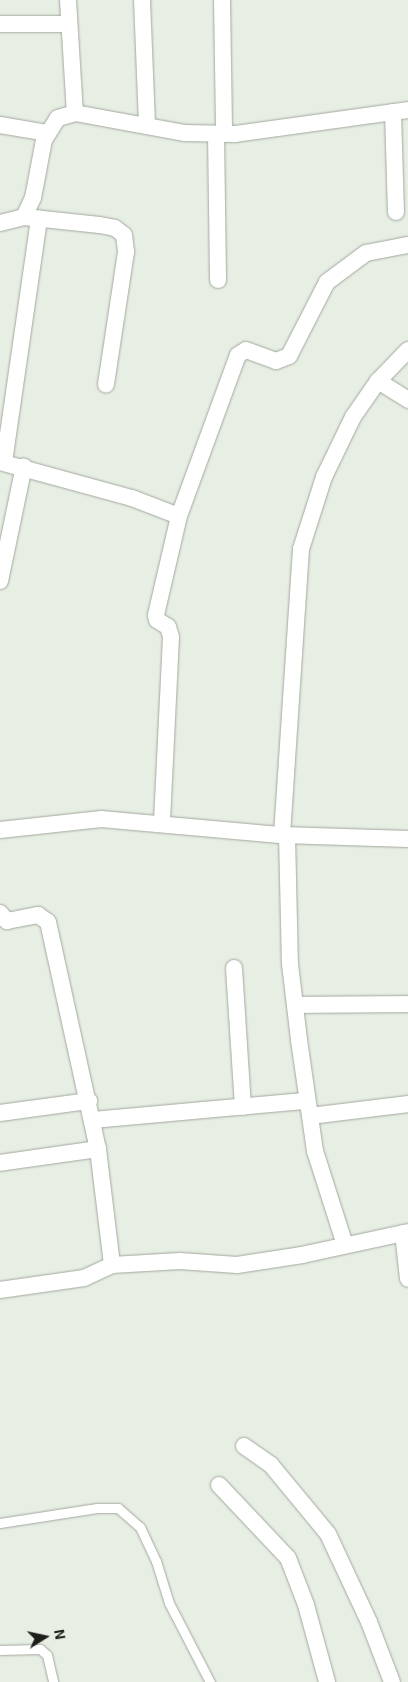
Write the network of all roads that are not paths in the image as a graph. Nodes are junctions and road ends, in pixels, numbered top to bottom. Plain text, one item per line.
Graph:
1 (68, 0) edge
2 (142, 0) edge
3 (222, 0) edge
4 (0, 24) edge
5 (69, 24) junction
6 (400, 111) edge
7 (75, 112) junction
8 (0, 125) edge
9 (147, 126) junction
10 (48, 133) junction
11 (220, 134) junction
12 (396, 212) dead end
13 (32, 218) junction
14 (0, 222) edge
15 (408, 245) edge
16 (218, 280) dead end
17 (408, 350) edge
18 (378, 381) junction
19 (106, 385) dead end
20 (408, 400) edge
21 (6, 401) edge
22 (2, 462) edge
23 (24, 466) junction
24 (179, 516) junction
25 (0, 582) edge
26 (162, 823) junction
27 (0, 830) edge
28 (284, 835) junction
29 (408, 839) edge
30 (0, 913) edge
31 (234, 968) dead end
32 (295, 1004) junction
33 (408, 1004) edge
34 (89, 1101) junction
35 (408, 1104) edge
36 (243, 1107) junction
37 (309, 1108) junction
38 (0, 1114) edge
39 (92, 1120) junction
40 (98, 1149) junction
41 (0, 1163) edge
42 (406, 1232) edge
43 (345, 1245) junction
44 (112, 1264) junction
45 (408, 1279) edge
46 (0, 1290) edge
47 (244, 1446) dead end
48 (219, 1485) dead end
49 (0, 1523) edge
50 (0, 1650) edge
51 (53, 1682) edge
52 (210, 1682) edge
53 (328, 1682) edge
54 (392, 1682) edge

1 - 5 street
2 - 9 street
3 - 11 street
4 - 5 street
5 - 7 street
6 - 11 street
6 - 12 street
7 - 9 street
7 - 10 street
8 - 10 street
9 - 11 street
10 - 13 street
11 - 16 street
13 - 14 street
13 - 19 street
13 - 21 street
15 - 24 street
17 - 18 street
18 - 20 street
18 - 28 street
21 - 22 street
22 - 23 street
23 - 24 street
23 - 25 street
24 - 26 street
26 - 27 street
26 - 28 street
28 - 29 street
28 - 32 street
30 - 34 street
31 - 36 street
32 - 33 street
32 - 37 street
34 - 38 street
34 - 39 street
35 - 37 street
36 - 37 street
36 - 39 street
37 - 43 street
39 - 40 street
40 - 41 street
40 - 44 street
42 - 43 street
42 - 45 street
43 - 44 street
44 - 46 street
47 - 54 street
48 - 53 street
49 - 52 lane
50 - 51 lane

